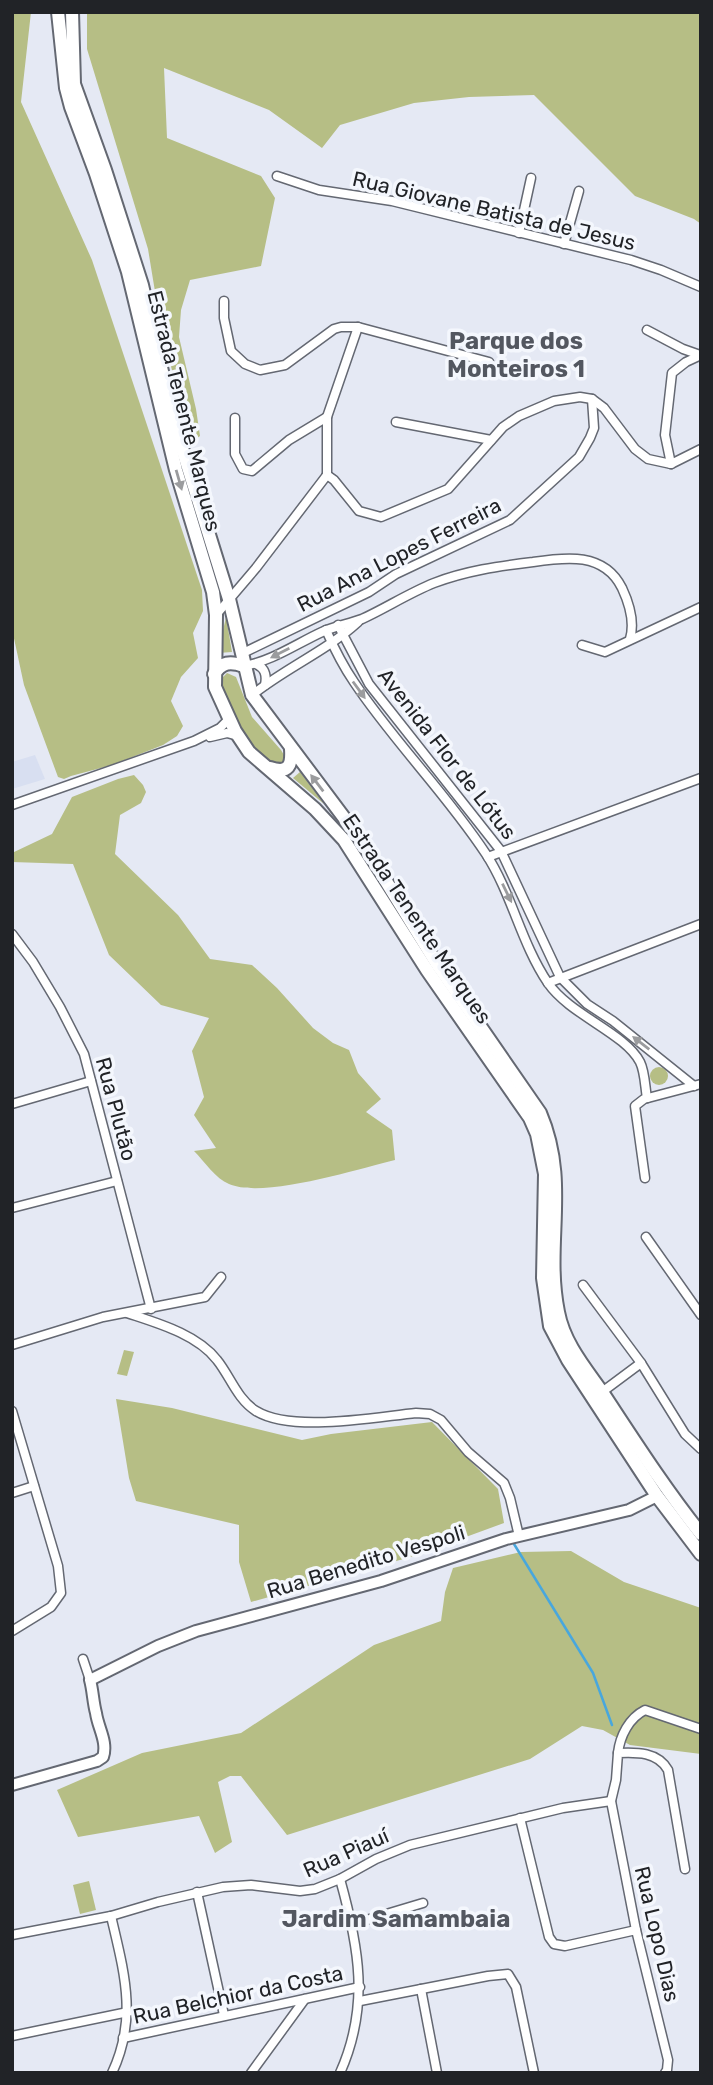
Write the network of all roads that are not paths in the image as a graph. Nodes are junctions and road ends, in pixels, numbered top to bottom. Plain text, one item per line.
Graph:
1 (58, 12) edge
2 (72, 12) edge
3 (277, 176) dead end
4 (531, 178) dead end
5 (579, 191) dead end
6 (520, 233) junction
7 (564, 244) junction
8 (701, 287) edge
9 (224, 301) dead end
10 (358, 327) junction
11 (647, 330) dead end
12 (700, 355) edge
13 (489, 362) dead end
14 (592, 399) junction
15 (327, 417) junction
16 (235, 418) dead end
17 (397, 422) dead end
18 (491, 440) junction
19 (701, 449) edge
20 (671, 464) junction
21 (327, 475) junction
22 (229, 598) junction
23 (701, 607) edge
24 (216, 615) junction
25 (360, 620) junction
26 (338, 625) junction
27 (326, 630) junction
28 (343, 636) junction
29 (630, 639) junction
30 (333, 644) junction
31 (582, 645) dead end
32 (247, 661) junction
33 (214, 674) junction
34 (265, 685) junction
35 (252, 695) junction
36 (229, 719) junction
37 (238, 736) junction
38 (194, 741) junction
39 (291, 748) junction
40 (267, 767) junction
41 (701, 778) edge
42 (12, 805) edge
43 (501, 851) junction
44 (488, 857) junction
45 (701, 924) edge
46 (12, 934) edge
47 (560, 977) junction
48 (548, 983) junction
49 (91, 1082) junction
50 (697, 1085) edge
51 (647, 1098) junction
52 (12, 1104) edge
53 (645, 1178) dead end
54 (117, 1181) junction
55 (12, 1208) edge
56 (646, 1237) dead end
57 (221, 1277) dead end
58 (583, 1285) dead end
59 (151, 1309) junction
60 (127, 1313) junction
61 (701, 1315) edge
62 (12, 1345) edge
63 (641, 1363) junction
64 (602, 1392) junction
65 (12, 1411) edge
66 (701, 1449) edge
67 (34, 1486) junction
68 (12, 1493) edge
69 (657, 1496) junction
70 (701, 1534) edge
71 (519, 1536) junction
72 (701, 1554) edge
73 (12, 1631) edge
74 (83, 1659) dead end
75 (90, 1680) junction
76 (701, 1729) edge
77 (618, 1753) junction
78 (12, 1785) edge
79 (611, 1801) junction
80 (520, 1818) junction
81 (685, 1869) dead end
82 (340, 1879) junction
83 (197, 1892) junction
84 (423, 1903) dead end
85 (111, 1916) junction
86 (353, 1924) junction
87 (636, 1930) junction
88 (12, 1935) edge
89 (360, 1987) junction
90 (421, 1989) junction
91 (305, 1999) junction
92 (360, 2001) junction
93 (128, 2012) junction
94 (224, 2015) junction
95 (12, 2036) edge
96 (123, 2038) junction
97 (114, 2070) edge
98 (124, 2073) edge
99 (251, 2073) edge
100 (340, 2073) edge
101 (437, 2073) edge
102 (534, 2073) edge
103 (664, 2073) edge

1 -> 24 main road, Estrada Tenente Marques
2 - 22 main road, Estrada Tenente Marques
3 - 6 street, Rua Giovane Batista de Jesus
4 - 6 street
5 - 7 street
6 - 7 street, Rua Giovane Batista de Jesus
7 - 8 street, Rua Giovane Batista de Jesus
9 - 10 street
10 - 13 street
10 - 15 street
11 - 12 street
12 - 20 street
14 - 18 street
14 - 20 street
14 - 32 street, Rua Ana Lopes Ferreira
15 - 16 street
15 - 21 street
17 - 18 street
18 - 21 street
19 - 20 street
21 - 22 street
22 - 24 street
22 - 32 main road, Estrada Tenente Marques
23 - 29 street
24 - 33 main road, Estrada Tenente Marques
25 - 26 street
25 - 28 street
25 - 29 street
26 - 27 street
26 - 28 street, Avenida Flor de Lótus
27 - 30 street, Avenida Flor de Lótus
27 -> 32 street
28 - 30 street
28 - 43 street, Avenida Flor de Lótus
29 - 31 street
30 - 34 street
30 -> 44 street, Avenida Flor de Lótus
32 - 33 main road
32 - 34 street
32 - 35 main road, Estrada Tenente Marques
33 - 36 main road, Estrada Tenente Marques
34 - 35 street
35 - 39 main road, Estrada Tenente Marques
36 - 37 main road, Estrada Tenente Marques
36 - 38 street
37 - 38 street
37 - 40 main road, Estrada Tenente Marques
38 - 42 street
39 - 40 main road
64 -> 39 main road, Estrada Tenente Marques
40 - 69 main road, Estrada Tenente Marques
41 - 43 street
43 - 44 street
43 - 47 street, Avenida Flor de Lótus
44 -> 48 street, Avenida Flor de Lótus
45 - 47 street
46 - 49 street, Rua Plutão
47 - 48 street
50 -> 47 street, Avenida Flor de Lótus
48 - 51 street, Avenida Flor de Lótus
49 - 52 street
49 - 54 street, Rua Plutão
50 - 51 street
51 - 53 street
54 - 55 street
54 - 59 street, Rua Plutão
56 - 61 street
57 - 59 street
58 - 63 street
59 - 60 street
60 - 62 street
60 - 71 street
63 - 64 street
63 - 66 street
64 - 70 main road, Estrada Tenente Marques
65 - 67 street
67 - 68 street
67 - 73 street
69 - 71 street, Rua Benedito Vespoli
69 - 72 main road, Estrada Tenente Marques
71 - 75 street, Rua Benedito Vespoli
74 - 75 street
75 - 78 street
76 - 77 street
77 - 79 street
77 - 81 street
79 - 80 street, Rua Piauí
79 - 87 street, Rua Lopo Dias
80 - 82 street, Rua Piauí
80 - 87 street
82 - 83 street, Rua Piauí
82 - 86 street
83 - 85 street, Rua Piauí
83 - 94 street
84 - 86 street
85 - 88 street, Rua Piauí
85 - 93 street
86 - 89 street
87 - 103 street, Rua Lopo Dias
89 - 91 street, Rua Belchior da Costa
89 - 92 street
90 - 92 street
90 - 101 street
90 - 102 street
91 - 94 street, Rua Belchior da Costa
91 - 99 street
92 - 100 street
93 - 95 street
93 - 96 street
94 - 96 street, Rua Belchior da Costa
96 - 97 street
97 - 98 street

